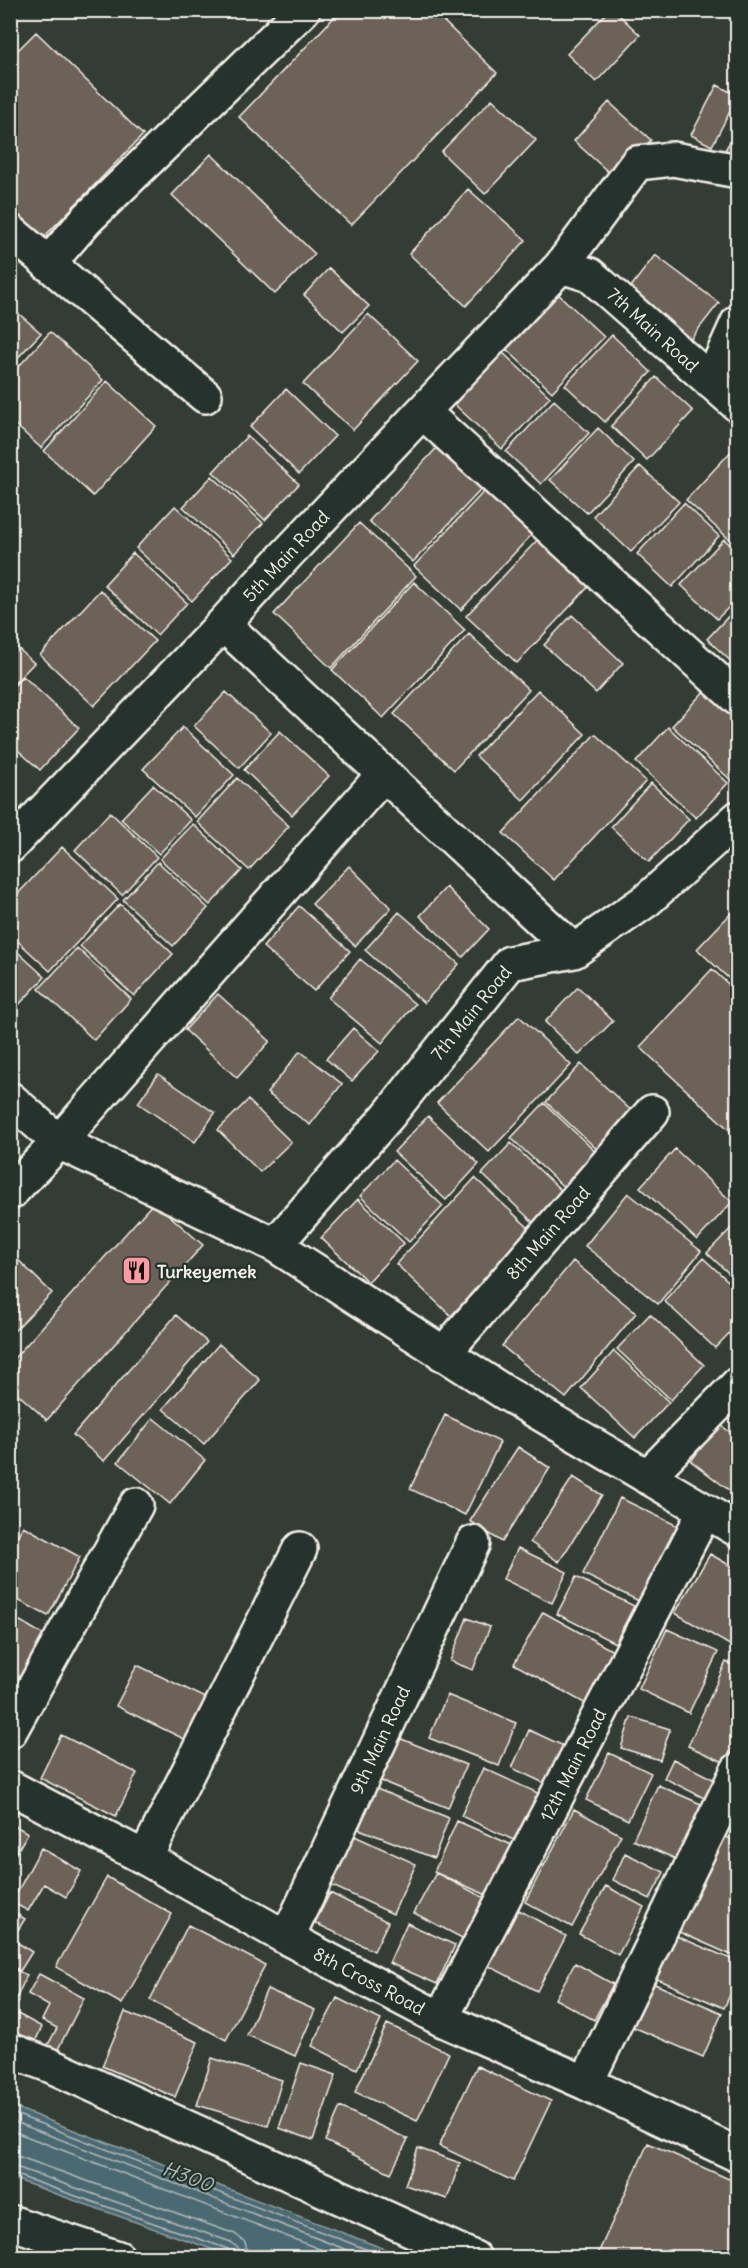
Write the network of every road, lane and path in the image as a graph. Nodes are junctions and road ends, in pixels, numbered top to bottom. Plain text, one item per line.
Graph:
1 (303, 10) edge
2 (738, 171) edge
3 (10, 231) edge
4 (48, 264) junction
5 (561, 266) junction
6 (738, 322) edge
7 (711, 382) junction
8 (205, 396) dead end
9 (738, 405) edge
10 (423, 411) junction
11 (224, 624) junction
12 (738, 699) edge
13 (384, 774) junction
14 (738, 818) edge
15 (10, 846) edge
16 (574, 951) junction
17 (10, 1099) edge
18 (652, 1112) dead end
19 (59, 1142) junction
20 (10, 1193) edge
21 (275, 1245) junction
22 (443, 1354) junction
23 (738, 1384) edge
24 (647, 1477) junction
25 (136, 1505) dead end
26 (705, 1511) junction
27 (738, 1530) edge
28 (473, 1543) dead end
29 (300, 1549) dead end
30 (10, 1731) edge
31 (738, 1770) edge
32 (10, 1787) edge
33 (145, 1858) junction
34 (287, 1938) junction
35 (441, 2019) junction
36 (10, 2050) edge
37 (586, 2083) junction
38 (735, 2146) edge
39 (10, 2222) edge
40 (117, 2258) edge
41 (474, 2258) edge

1 - 4 street
2 - 5 street, 5th Main Road
3 - 4 street
4 - 8 street
5 - 7 street, 7th Main Road
5 - 10 street, 5th Main Road
6 - 7 street
7 - 9 street, 7th Main Road
10 - 11 street, 5th Main Road
10 - 12 street
11 - 13 street
11 - 15 street, 5th Main Road
13 - 16 street
13 - 19 street
14 - 16 street, 7th Main Road
16 - 21 street, 7th Main Road
17 - 19 street
18 - 22 street, 8th Main Road
19 - 20 street
19 - 21 street
21 - 22 street
22 - 24 street
23 - 24 street
24 - 26 street
25 - 30 street
26 - 27 street
26 - 35 street, 12th Main Road
28 - 34 street, 9th Main Road
29 - 33 street
31 - 37 street
32 - 33 street, 8th Cross Road
33 - 34 street, 8th Cross Road
34 - 35 street, 8th Cross Road
35 - 37 street, 8th Cross Road
36 - 41 street
37 - 38 street, 8th Cross Road
39 - 40 street

